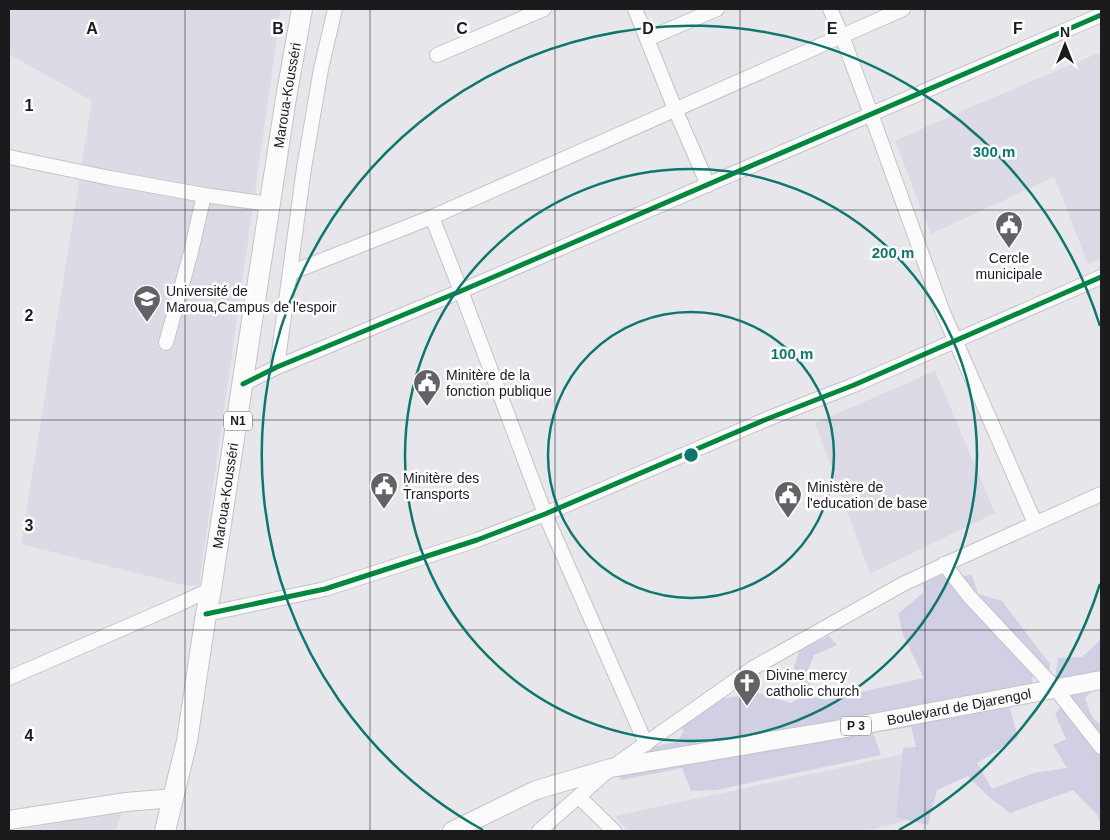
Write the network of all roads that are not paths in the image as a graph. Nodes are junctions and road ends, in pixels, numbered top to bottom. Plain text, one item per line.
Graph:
1 (302, 9) edge
2 (335, 9) edge
3 (544, 9) edge
4 (635, 9) edge
5 (717, 9) edge
6 (830, 9) edge
7 (903, 9) edge
8 (1101, 15) edge
9 (842, 36) junction
10 (647, 39) junction
11 (437, 55) dead end
12 (675, 109) junction
13 (871, 114) junction
14 (9, 157) edge
15 (708, 185) junction
16 (204, 195) junction
17 (270, 204) junction
18 (432, 217) junction
19 (290, 273) junction
20 (1101, 277) edge
21 (461, 291) junction
22 (955, 341) junction
23 (166, 343) dead end
24 (277, 367) junction
25 (243, 384) junction
26 (1101, 494) edge
27 (545, 514) junction
28 (1036, 523) junction
29 (944, 564) junction
30 (211, 589) junction
31 (206, 614) junction
32 (9, 678) edge
33 (1101, 680) edge
34 (1055, 688) junction
35 (646, 744) junction
36 (1101, 747) edge
37 (611, 768) junction
38 (579, 797) junction
39 (174, 798) junction
40 (9, 820) edge
41 (165, 831) edge
42 (452, 831) edge
43 (539, 831) edge
44 (614, 831) edge

1 - 17 highway, Maroua-Kousséri / N1
2 - 19 street
3 - 11 street
4 - 10 street
5 - 10 street
6 - 9 street
7 - 9 street
8 - 13 street
9 - 12 street
9 - 13 street
10 - 12 street
12 - 15 street
12 - 18 street
13 - 15 street
13 - 22 street
14 - 16 street
15 - 21 street
16 - 17 street
16 - 23 street
17 - 25 highway, Maroua-Kousséri / N1
18 - 19 street
18 - 21 street
19 - 24 street
20 - 22 street
21 - 24 street
21 - 27 street
22 - 27 street
22 - 28 street
24 - 25 street
25 - 30 highway, Maroua-Kousséri / N1
26 - 28 street
27 - 31 street
27 - 35 street
28 - 29 street
29 - 34 street
29 - 35 street
30 - 31 highway, Maroua-Kousséri / N1
30 - 32 street
31 - 39 highway, Maroua-Kousséri / N1
33 - 34 main road, Boulevard de Djarengol / P 3
34 - 36 street
34 - 37 main road, Boulevard de Djarengol / P 3
35 - 37 street
37 - 38 street
37 - 42 main road, P 3
38 - 43 street
38 - 44 street
39 - 40 main road
39 - 41 highway, Maroua-Kousséri / N1

